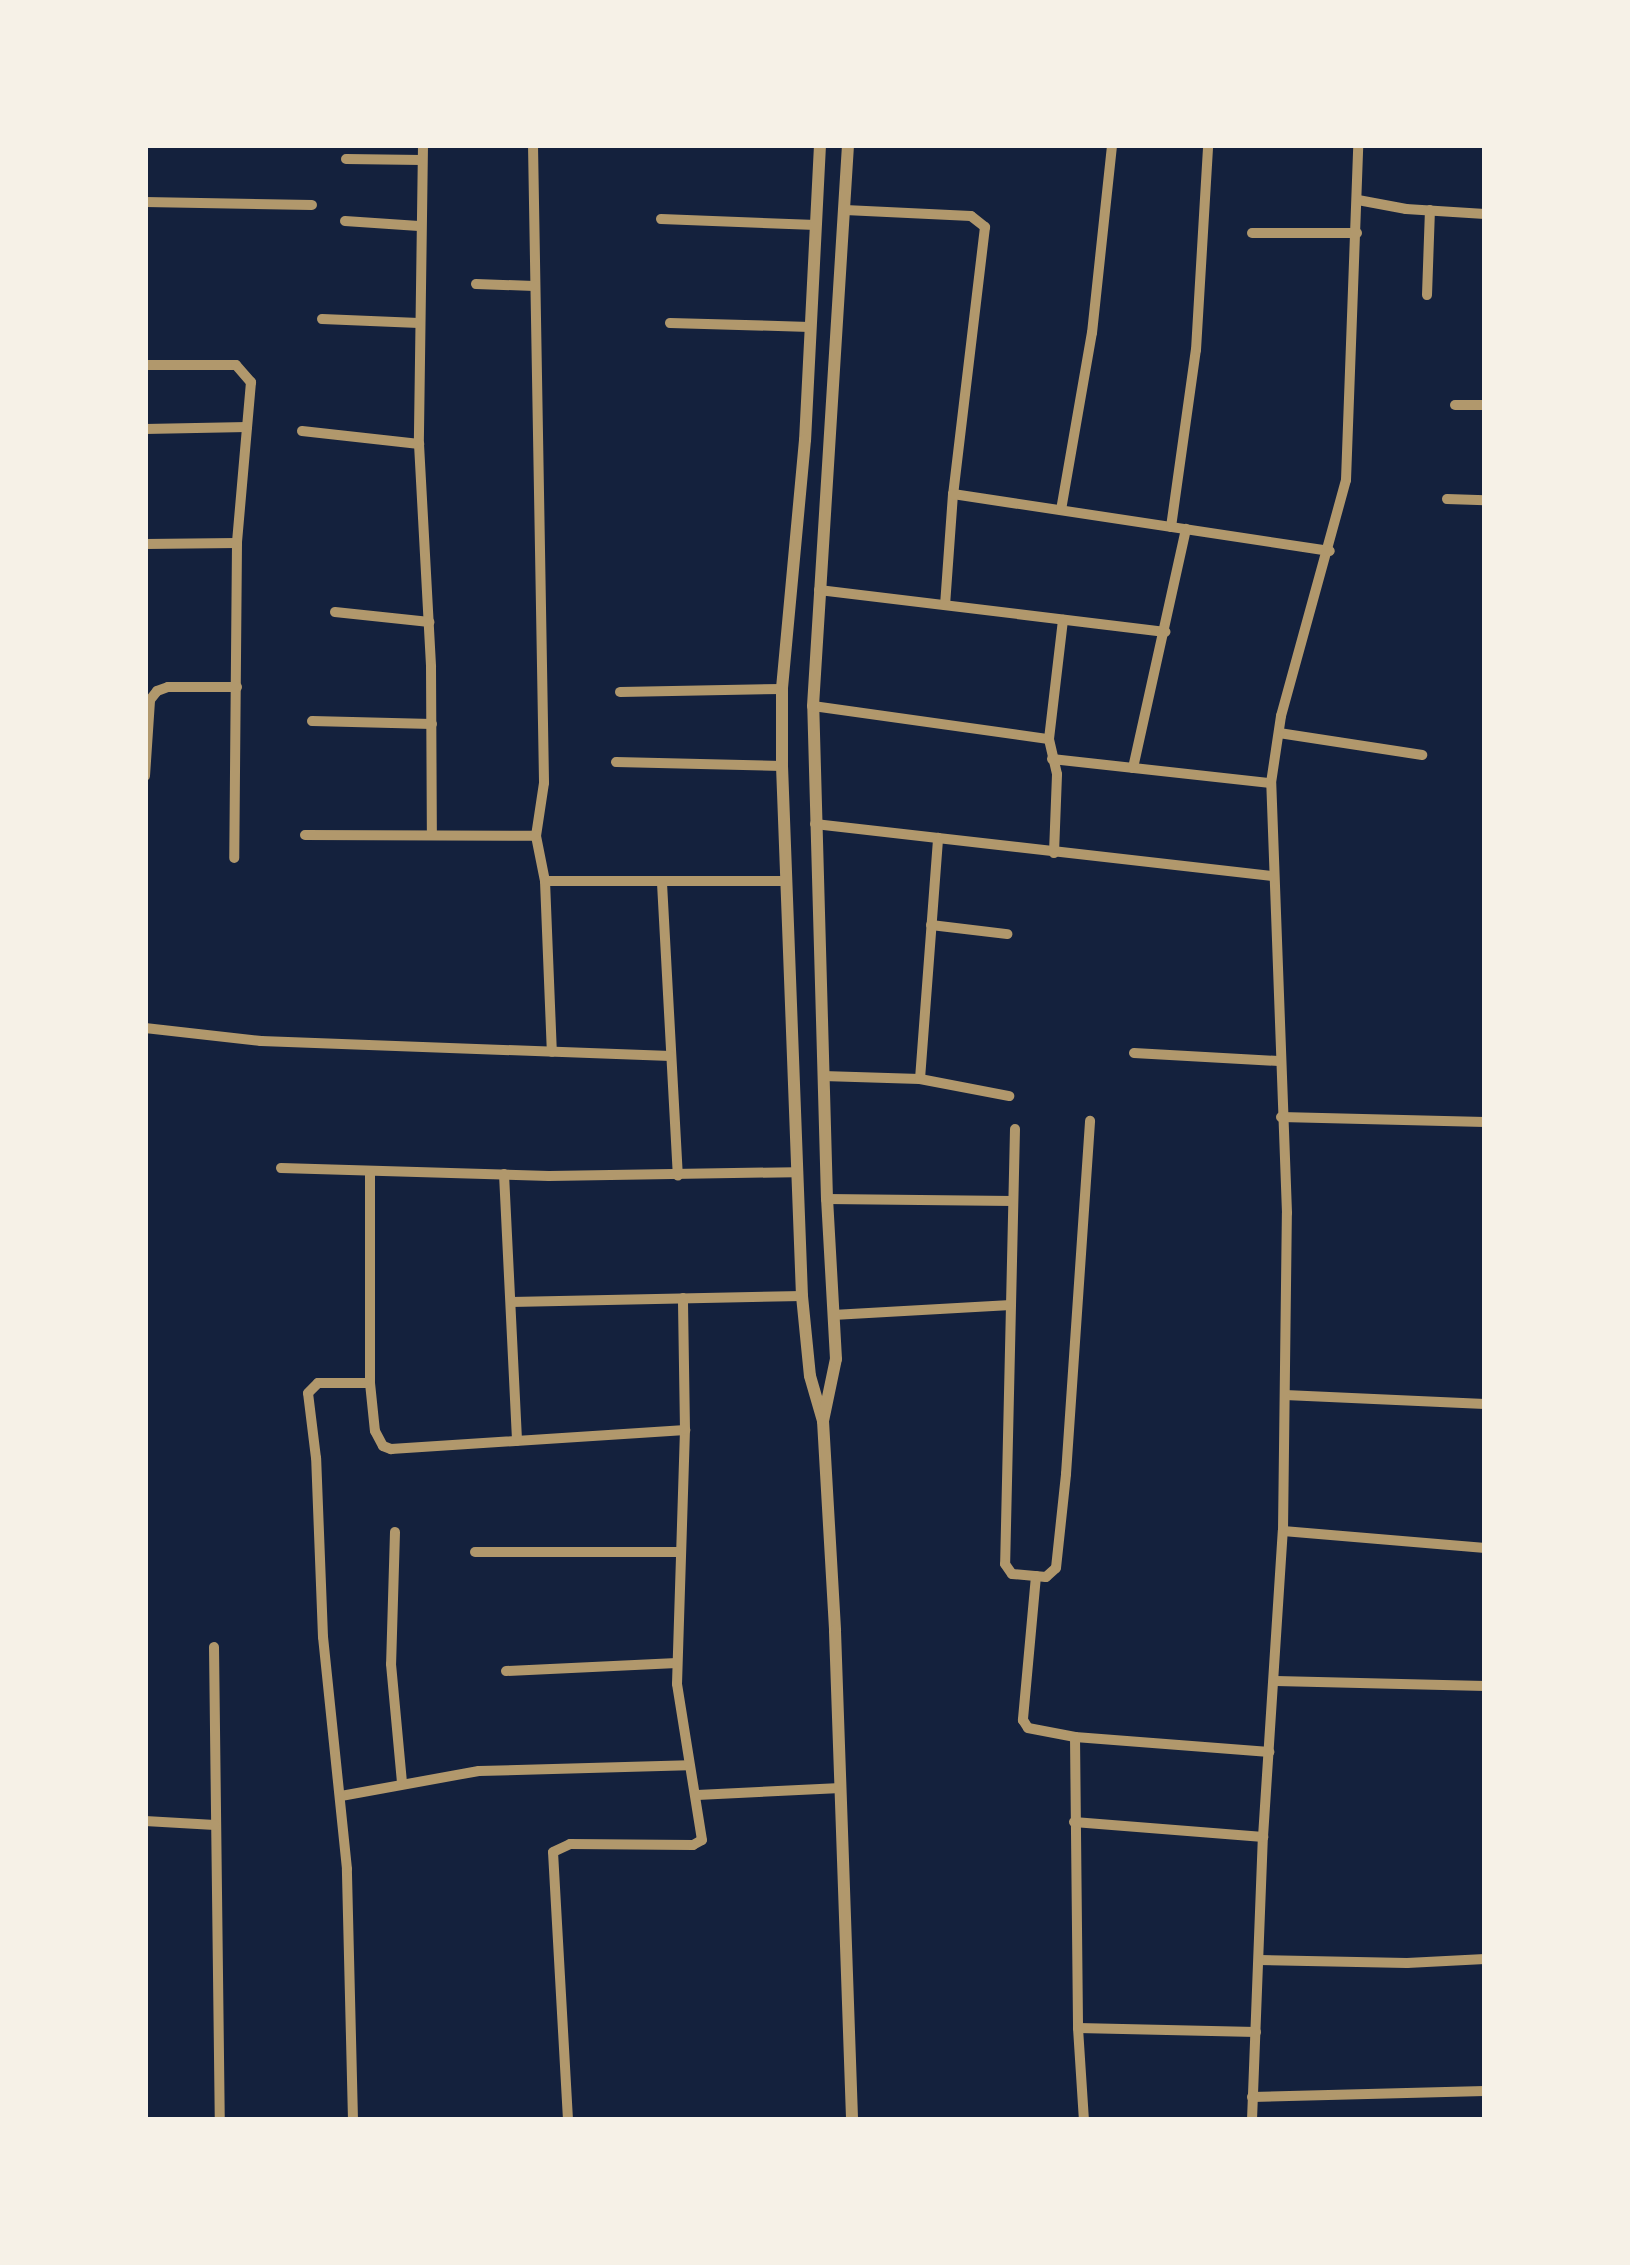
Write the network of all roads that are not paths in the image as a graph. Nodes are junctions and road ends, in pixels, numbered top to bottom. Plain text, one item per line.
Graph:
1 (422, 145) edge
2 (533, 145) edge
3 (820, 145) edge
4 (848, 145) edge
5 (1112, 145) edge
6 (1208, 145) edge
7 (1358, 145) edge
8 (346, 159) dead end
9 (422, 160) junction
10 (1358, 200) junction
11 (145, 202) edge
12 (312, 205) dead end
13 (844, 210) junction
14 (1430, 210) junction
15 (1485, 214) edge
16 (661, 219) dead end
17 (345, 221) dead end
18 (816, 225) junction
19 (419, 226) junction
20 (1252, 233) dead end
21 (1357, 233) junction
22 (476, 284) dead end
23 (534, 286) junction
24 (1428, 295) dead end
25 (322, 320) dead end
26 (418, 323) junction
27 (670, 323) dead end
28 (810, 328) junction
29 (145, 365) edge
30 (1454, 404) dead end
31 (1485, 405) edge
32 (247, 427) junction
33 (145, 429) edge
34 (302, 431) dead end
35 (805, 440) junction
36 (830, 441) junction
37 (419, 444) junction
38 (953, 494) junction
39 (1446, 499) dead end
40 (1485, 500) edge
41 (1061, 510) junction
42 (1172, 527) junction
43 (1186, 529) junction
44 (237, 543) junction
45 (145, 544) edge
46 (1330, 551) junction
47 (819, 590) junction
48 (946, 606) junction
49 (335, 612) dead end
50 (1063, 620) junction
51 (429, 622) junction
52 (1165, 632) junction
53 (237, 687) junction
54 (782, 690) junction
55 (620, 692) dead end
56 (813, 706) junction
57 (312, 721) dead end
58 (432, 724) junction
59 (1278, 733) junction
60 (1049, 739) junction
61 (1422, 755) dead end
62 (1052, 758) junction
63 (616, 762) dead end
64 (782, 766) junction
65 (1133, 768) junction
66 (145, 776) edge
67 (1271, 783) junction
68 (815, 824) junction
69 (305, 836) dead end
70 (432, 836) junction
71 (536, 836) junction
72 (938, 838) junction
73 (1054, 853) junction
74 (234, 858) dead end
75 (1274, 876) junction
76 (544, 881) junction
77 (785, 881) junction
78 (662, 883) junction
79 (931, 925) junction
80 (1006, 934) dead end
81 (145, 1028) edge
82 (552, 1052) junction
83 (1134, 1053) dead end
84 (671, 1056) junction
85 (1279, 1061) junction
86 (824, 1076) junction
87 (920, 1079) junction
88 (1009, 1096) dead end
89 (1281, 1116) junction
90 (1090, 1122) dead end
91 (1485, 1122) edge
92 (1015, 1130) dead end
93 (280, 1168) dead end
94 (370, 1171) junction
95 (795, 1172) junction
96 (504, 1174) junction
97 (678, 1176) junction
98 (827, 1199) junction
99 (1014, 1201) junction
100 (802, 1296) junction
101 (683, 1298) junction
102 (510, 1302) junction
103 (1011, 1305) junction
104 (833, 1315) junction
105 (806, 1336) junction
106 (834, 1338) junction
107 (370, 1383) junction
108 (1285, 1395) junction
109 (1485, 1404) edge
110 (823, 1422) junction
111 (686, 1430) junction
112 (517, 1441) junction
113 (1284, 1531) junction
114 (394, 1532) dead end
115 (1485, 1548) edge
116 (475, 1552) dead end
117 (680, 1552) junction
118 (1036, 1576) junction
119 (214, 1647) dead end
120 (677, 1662) junction
121 (506, 1671) dead end
122 (1276, 1681) junction
123 (1485, 1686) edge
124 (1076, 1737) junction
125 (1269, 1752) junction
126 (688, 1765) junction
127 (402, 1782) junction
128 (841, 1788) junction
129 (697, 1794) junction
130 (340, 1796) junction
131 (145, 1821) edge
132 (1074, 1822) junction
133 (215, 1826) junction
134 (1263, 1837) junction
135 (1485, 1959) edge
136 (1259, 1960) junction
137 (1078, 2028) junction
138 (1256, 2032) junction
139 (1485, 2090) edge
140 (1252, 2096) junction
141 (220, 2120) edge
142 (352, 2120) edge
143 (568, 2120) edge
144 (852, 2120) edge
145 (1084, 2120) edge
146 (1252, 2120) edge

1 - 9 street
2 - 23 street
3 - 18 street
4 - 13 street
5 - 41 street
6 - 42 street
7 - 10 street
8 - 9 street
9 - 19 street
10 - 14 street
10 - 21 street
11 - 12 street
13 - 36 street
13 - 38 street
14 - 15 street
14 - 24 street
16 - 18 street
17 - 19 street
18 - 28 street
19 - 26 street
20 - 21 street
21 - 46 street
22 - 23 street
23 - 71 street
25 - 26 street
26 - 37 street
27 - 28 street
28 - 35 street
29 - 32 street
30 - 31 street
32 - 33 street
32 - 44 street
34 - 37 street
35 - 36 street
35 - 54 street
36 - 47 street
37 - 51 street
38 - 41 street
38 - 48 street
39 - 40 street
41 - 42 street
42 - 43 street
43 - 46 street
43 - 52 street
44 - 45 street
44 - 53 street
46 - 59 street
47 - 48 street
47 - 56 street
48 - 50 street
49 - 51 street
50 - 52 street
50 - 60 street
51 - 58 street
52 - 65 street
53 - 66 street
53 - 74 street
54 - 55 street
54 - 64 street
56 - 60 street
56 - 68 street
57 - 58 street
58 - 70 street
59 - 61 street
59 - 67 street
60 - 62 street
62 - 65 street
62 - 73 street
63 - 64 street
64 - 77 street
65 - 67 street
67 - 75 street
68 - 72 street
68 - 86 street
69 - 70 street
70 - 71 street
71 - 76 street
72 - 73 street
72 - 79 street
73 - 75 street
75 - 85 street
76 - 78 street
76 - 82 street
77 - 78 street
77 - 95 street
78 - 84 street
79 - 80 street
79 - 87 street
81 - 82 street
82 - 84 street
83 - 85 street
84 - 97 street
85 - 89 street
86 - 87 street
86 - 98 street
87 - 88 street
89 - 91 street
89 - 108 street
90 - 118 street
92 - 99 street
93 - 94 street
94 - 96 street
94 - 107 street
95 - 97 street
95 - 100 street
96 - 97 street
96 - 102 street
98 - 99 street
98 - 104 street
99 - 103 street
100 - 101 street
100 - 105 street
101 - 102 street
101 - 111 street
102 - 112 street
103 - 104 street
103 - 118 street
104 - 106 street
105 - 106 street
105 - 110 street
106 - 110 street
107 - 112 street
107 - 130 street
108 - 109 street
108 - 113 street
110 - 128 street
111 - 112 street
111 - 117 street
113 - 115 street
113 - 122 street
114 - 127 street
116 - 117 street
117 - 120 street
118 - 124 street
119 - 133 street
120 - 121 street
120 - 126 street
122 - 123 street
122 - 125 street
124 - 125 street
124 - 132 street
125 - 134 street
126 - 127 street
126 - 129 street
127 - 130 street
128 - 129 street
128 - 144 street
129 - 143 street
130 - 142 street
131 - 133 street
132 - 134 street
132 - 137 street
133 - 141 street
134 - 136 street
135 - 136 street
136 - 138 street
137 - 138 street
137 - 145 street
138 - 140 street
139 - 140 street
140 - 146 street

